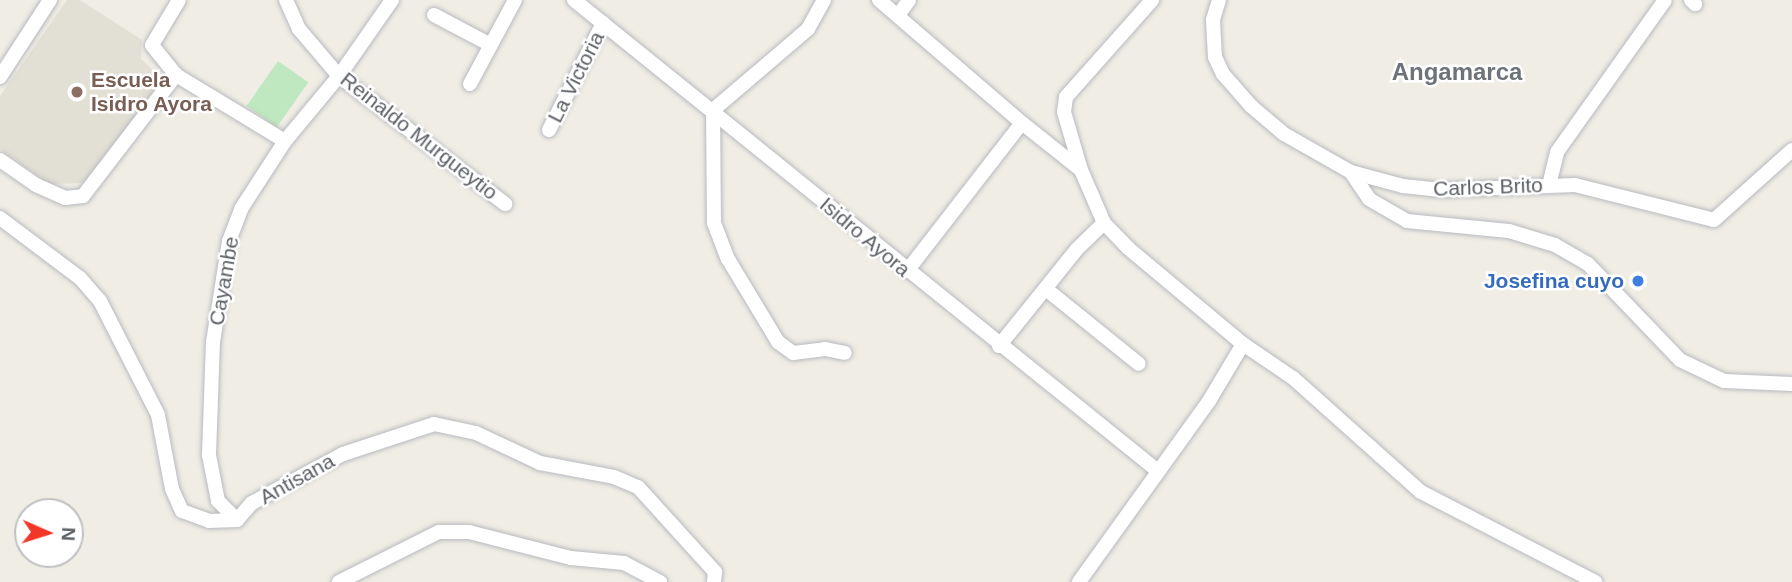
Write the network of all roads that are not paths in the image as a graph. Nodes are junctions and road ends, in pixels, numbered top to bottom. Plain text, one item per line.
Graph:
1 (50, 0) edge
2 (180, 0) edge
3 (286, 0) edge
4 (392, 0) edge
5 (515, 0) edge
6 (574, 0) edge
7 (824, 0) edge
8 (878, 0) edge
9 (909, 0) edge
10 (1152, 0) edge
11 (1219, 0) edge
12 (1665, 0) edge
13 (899, 14) junction
14 (434, 15) dead end
15 (603, 23) junction
16 (491, 45) junction
17 (176, 75) junction
18 (339, 76) junction
19 (0, 77) edge
20 (470, 83) dead end
21 (713, 110) junction
22 (1022, 123) junction
23 (550, 131) dead end
24 (285, 141) junction
25 (1792, 150) edge
26 (0, 160) edge
27 (1081, 170) junction
28 (1351, 172) junction
29 (1549, 185) junction
30 (505, 204) dead end
31 (0, 218) edge
32 (1104, 223) junction
33 (907, 271) junction
34 (1046, 289) junction
35 (1243, 344) junction
36 (999, 346) junction
37 (845, 353) dead end
38 (1139, 365) dead end
39 (1792, 384) edge
40 (1158, 471) junction
41 (237, 520) junction
42 (339, 582) edge
43 (660, 582) edge
44 (714, 582) edge
45 (1079, 582) edge
46 (1595, 582) edge

1 - 19 street
2 - 17 street
3 - 18 street, Reinaldo Murgueytio
4 - 18 street, Cayambe
5 - 16 street
6 - 15 street, Isidro Ayora
7 - 21 street
8 - 13 street
9 - 13 street
10 - 27 street
11 - 28 street, Carlos Brito
12 - 29 street
13 - 22 street
14 - 16 street
15 - 21 street, Isidro Ayora
15 - 23 street, La Victoria
16 - 20 street
17 - 24 street
17 - 26 street
18 - 24 street, Cayambe
18 - 30 street, Reinaldo Murgueytio
21 - 33 street, Isidro Ayora
21 - 37 street
22 - 27 street
22 - 33 street
24 - 41 street, Cayambe
25 - 29 street, Carlos Brito
27 - 32 street
28 - 29 street, Carlos Brito
28 - 39 street
31 - 41 street
32 - 34 street
32 - 35 street
33 - 36 street, Isidro Ayora
34 - 36 street
34 - 38 street
35 - 40 street
35 - 46 street
36 - 40 street, Isidro Ayora
40 - 45 street
41 - 44 street, Antisana
42 - 43 street

